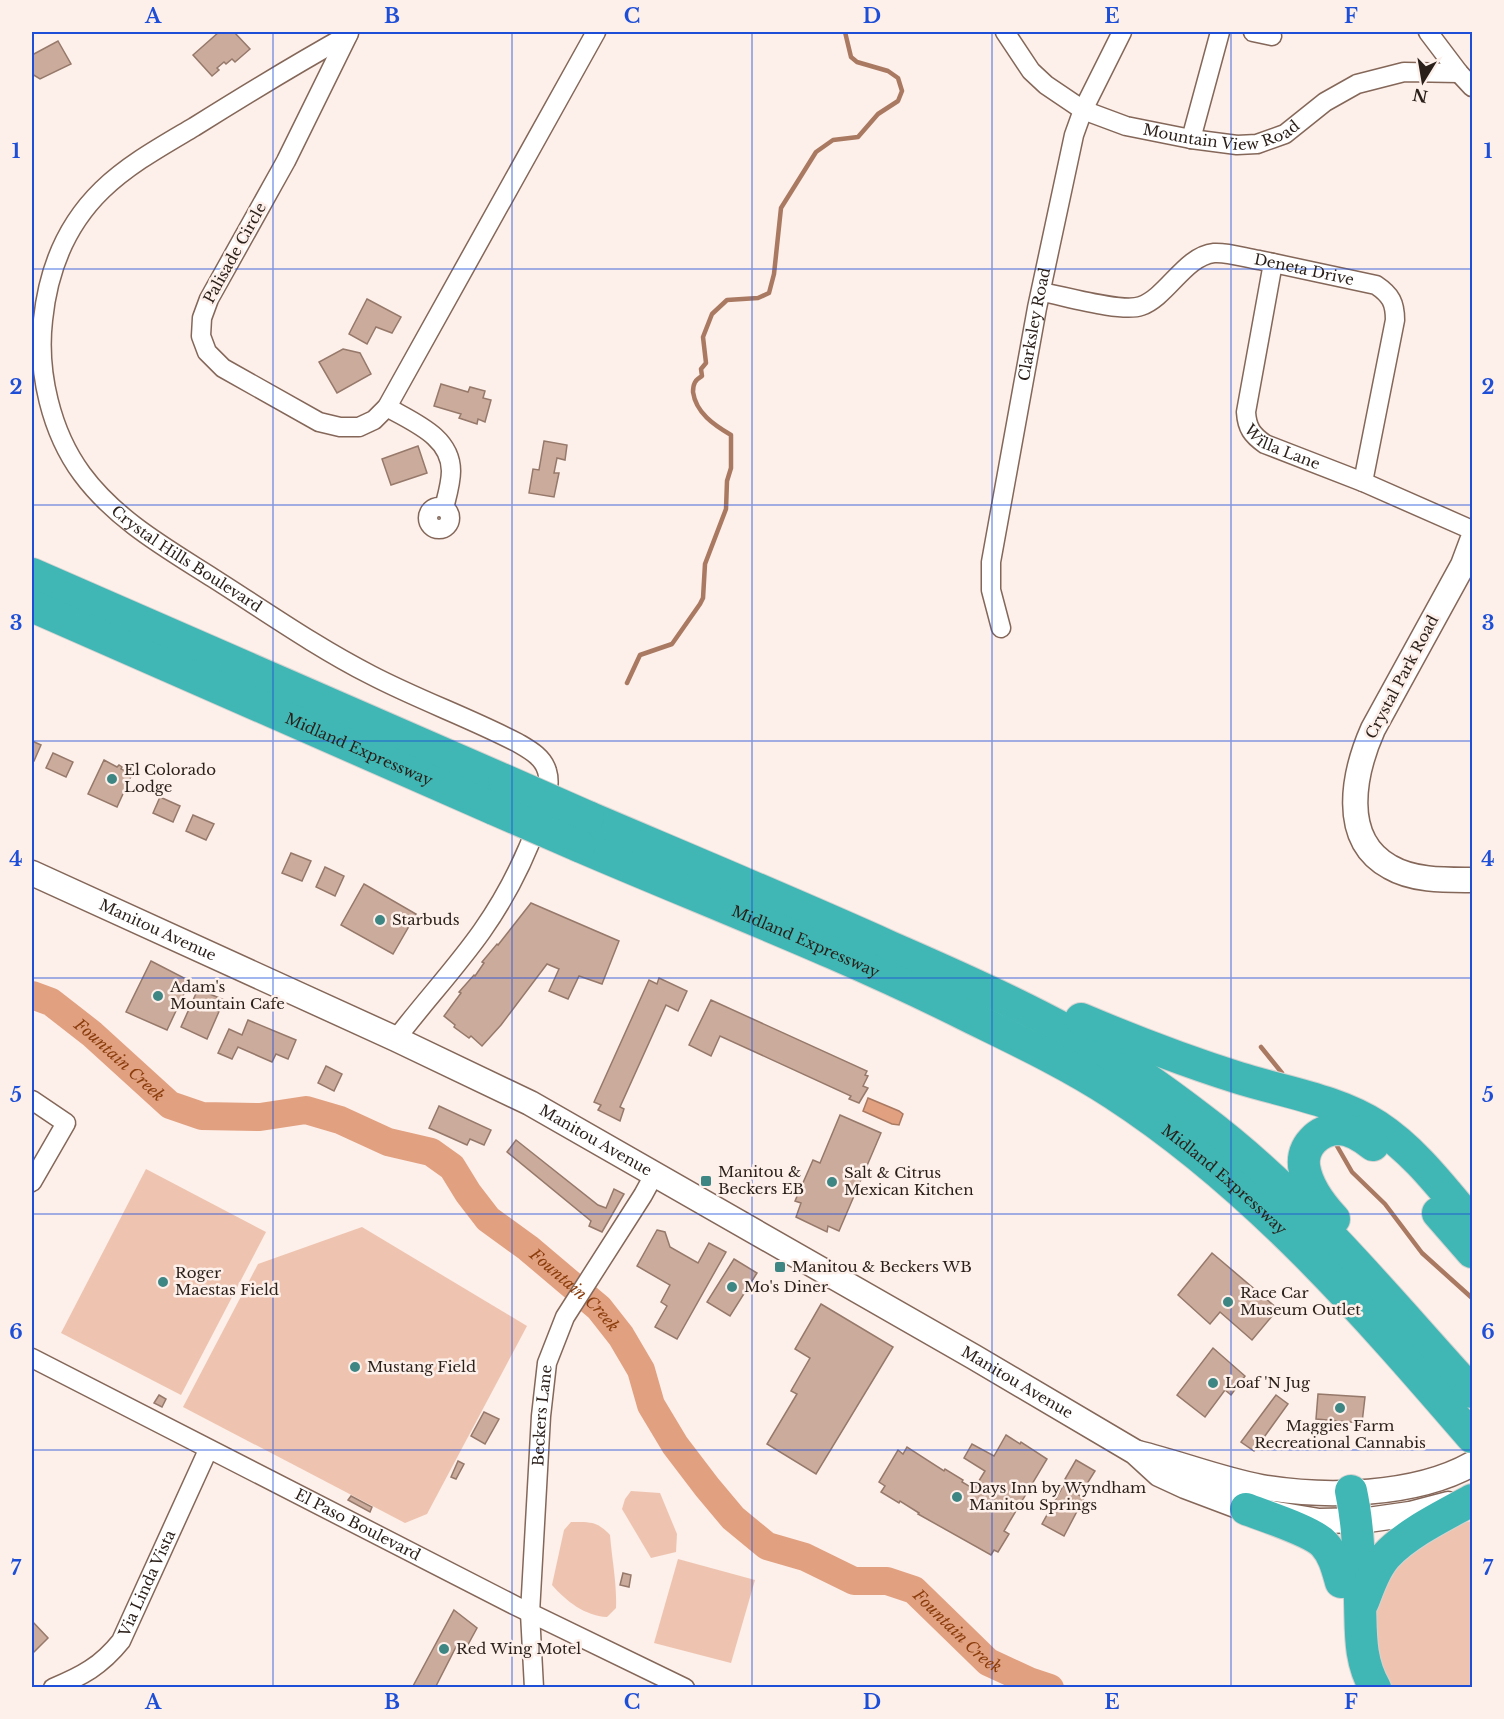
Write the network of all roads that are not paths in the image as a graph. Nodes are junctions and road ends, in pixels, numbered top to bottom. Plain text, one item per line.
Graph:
1 (596, 32) edge
2 (1005, 32) edge
3 (1122, 32) edge
4 (1220, 32) edge
5 (1252, 32) edge
6 (1428, 32) edge
7 (349, 33) edge
8 (1272, 36) dead end
9 (1459, 73) junction
10 (1473, 87) edge
11 (317, 100) joint
12 (1083, 111) junction
13 (1191, 139) junction
14 (1273, 263) junction
15 (1042, 292) junction
16 (387, 407) junction
17 (1363, 482) junction
18 (444, 508) dead end
19 (1473, 530) edge
20 (1473, 541) edge
21 (32, 574) edge
22 (32, 606) edge
23 (1001, 628) dead end
24 (499, 795) junction
25 (584, 832) junction
26 (32, 873) edge
27 (1473, 880) edge
28 (830, 920) junction
29 (396, 1039) junction
30 (32, 1100) edge
31 (655, 1173) junction
32 (32, 1182) edge
33 (1473, 1223) edge
34 (1473, 1252) edge
35 (1431, 1347) junction
36 (32, 1358) edge
37 (1473, 1392) edge
38 (1464, 1427) edge
39 (208, 1450) junction
40 (1135, 1452) junction
41 (1473, 1464) edge
42 (1473, 1499) edge
43 (1246, 1509) junction
44 (1349, 1511) junction
45 (1341, 1582) junction
46 (1360, 1608) junction
47 (530, 1613) junction
48 (53, 1688) edge
49 (534, 1688) edge
50 (685, 1688) edge
51 (1353, 1688) edge
52 (1375, 1688) edge

1 - 16 street, Palisade Circle
2 - 12 street, Mountain View Road
3 - 12 street, Clarksley Road
4 - 13 street
5 - 8 street
6 - 9 street
7 - 11 street, Crystal Hills Boulevard
7 - 29 street, Crystal Hills Boulevard
9 - 10 street
9 - 13 street, Mountain View Road
11 - 16 street, Palisade Circle
12 - 13 street, Mountain View Road
12 - 15 street, Clarksley Road
14 - 15 street, Deneta Drive
14 - 17 street, Willa Lane
14 - 17 street, Deneta Drive
15 - 23 street, Clarksley Road
16 - 18 street
17 - 19 street, Willa Lane
20 - 27 main road, Crystal Park Road
21 - 24 highway, Midland Expressway
22 - 24 highway, Midland Expressway
24 - 25 highway, Midland Expressway, bridge
25 - 28 highway, Midland Expressway
25 - 38 highway, Midland Expressway
26 - 29 main road, Manitou Avenue
28 - 33 highway
28 - 35 highway, Midland Expressway
29 - 31 main road, Manitou Avenue
30 - 32 street
31 - 40 main road, Manitou Avenue
31 - 47 street, Beckers Lane
34 - 35 highway
35 - 37 highway, Midland Expressway
36 - 39 street, El Paso Boulevard
39 - 47 street, El Paso Boulevard
39 - 48 street, Via Linda Vista
40 - 43 main road, Manitou Avenue
40 - 44 main road, Manitou Avenue
41 - 44 main road, Manitou Avenue
42 - 44 main road, Manitou Avenue
42 - 46 highway
43 - 44 main road, Manitou Avenue
43 - 45 highway
44 - 45 highway
44 - 46 highway
45 - 51 highway
46 - 52 highway
47 - 49 street, Beckers Lane
47 - 50 street, El Paso Boulevard

